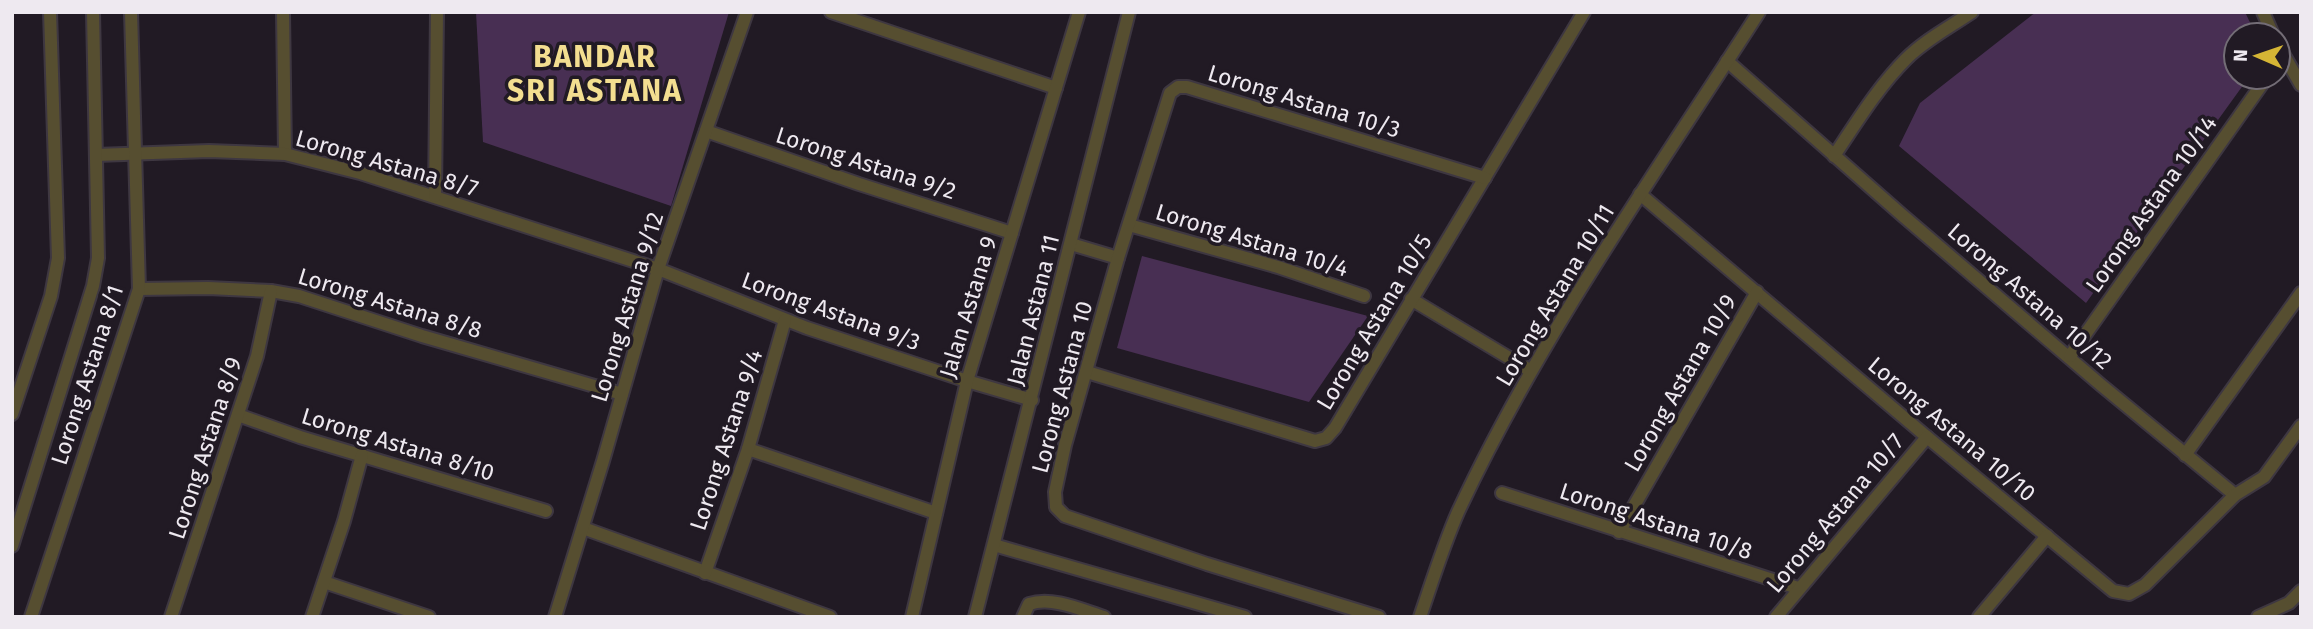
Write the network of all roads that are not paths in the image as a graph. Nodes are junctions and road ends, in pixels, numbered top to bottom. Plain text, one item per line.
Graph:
1 (50, 12) edge
2 (93, 12) edge
3 (131, 12) edge
4 (283, 12) edge
5 (437, 12) edge
6 (747, 12) edge
7 (831, 12) edge
8 (1079, 12) edge
9 (1129, 12) edge
10 (1584, 12) edge
11 (1759, 12) edge
12 (1972, 12) edge
13 (1727, 61) junction
14 (1056, 88) junction
15 (2257, 91) edge
16 (706, 131) junction
17 (1150, 150) joint
18 (136, 153) junction
19 (285, 154) junction
20 (96, 155) junction
21 (1834, 156) junction
22 (1485, 178) junction
23 (1640, 194) junction
24 (435, 196) junction
25 (1129, 225) junction
26 (1012, 233) junction
27 (1071, 244) junction
28 (1118, 258) junction
29 (658, 269) junction
30 (139, 289) junction
31 (271, 291) junction
32 (1757, 292) junction
33 (2301, 293) edge
34 (1364, 296) dead end
35 (1411, 299) junction
36 (785, 320) junction
37 (2070, 356) junction
38 (1531, 371) junction
39 (1087, 372) junction
40 (967, 382) junction
41 (622, 394) junction
42 (1032, 400) junction
43 (12, 414) edge
44 (238, 415) junction
45 (2301, 426) edge
46 (1927, 438) junction
47 (748, 449) junction
48 (2185, 455) junction
49 (362, 456) junction
50 (1502, 493) dead end
51 (2235, 495) junction
52 (546, 511) dead end
53 (936, 513) junction
54 (583, 528) junction
55 (1619, 532) junction
56 (2047, 536) junction
57 (994, 545) junction
58 (12, 546) edge
59 (705, 573) junction
60 (324, 582) junction
61 (1798, 588) junction
62 (2301, 591) edge
63 (32, 617) edge
64 (172, 617) edge
65 (312, 617) edge
66 (429, 617) edge
67 (555, 617) edge
68 (830, 617) edge
69 (912, 617) edge
70 (975, 617) edge
71 (1023, 617) edge
72 (1104, 617) edge
73 (1245, 617) edge
74 (1380, 617) edge
75 (1420, 617) edge
76 (1776, 617) edge
77 (1979, 617) edge
78 (2258, 617) edge

1 - 43 street
2 - 20 street
3 - 18 street, Lorong Astana 8/1
4 - 19 street
5 - 24 street
6 - 16 street, Lorong Astana 9/12
7 - 14 street
8 - 14 street, Jalan Astana 9
9 - 27 street, Jalan Astana 11
10 - 22 street, Lorong Astana 10/5
11 - 13 street, Lorong Astana 10/11
12 - 21 street
13 - 21 street, Lorong Astana 10/12
13 - 23 street, Lorong Astana 10/11
14 - 26 street, Jalan Astana 9
15 - 37 street, Lorong Astana 10/14
16 - 26 street, Lorong Astana 9/2
16 - 29 street, Lorong Astana 9/12
17 - 22 street, Lorong Astana 10/3
17 - 25 street, Lorong Astana 10
18 - 19 street, Lorong Astana 8/7
18 - 20 street, Lorong Astana 8/7
18 - 30 street, Lorong Astana 8/1
19 - 24 street, Lorong Astana 8/7
20 - 58 street
21 - 37 street, Lorong Astana 10/12
22 - 35 street, Lorong Astana 10/5
23 - 32 street, Lorong Astana 10/10
23 - 38 street, Lorong Astana 10/11
24 - 29 street, Lorong Astana 8/7
25 - 28 street, Lorong Astana 10
25 - 34 street, Lorong Astana 10/4
26 - 40 street, Jalan Astana 9
27 - 28 street
27 - 42 street, Jalan Astana 11
28 - 39 street, Lorong Astana 10
29 - 36 street, Lorong Astana 9/3
29 - 41 street, Lorong Astana 9/12
30 - 31 street, Lorong Astana 8/8
30 - 63 street, Lorong Astana 8/1
31 - 41 street, Lorong Astana 8/8
31 - 44 street, Lorong Astana 8/9
32 - 46 street, Lorong Astana 10/10
32 - 55 street, Lorong Astana 10/9
33 - 48 street
35 - 38 street
35 - 39 street, Lorong Astana 10/5
36 - 40 street, Lorong Astana 9/3
36 - 47 street, Lorong Astana 9/4
37 - 48 street, Lorong Astana 10/12
38 - 75 street, Lorong Astana 10/11
39 - 74 street, Lorong Astana 10
40 - 42 street, Lorong Astana 9/3
40 - 53 street, Jalan Astana 9
41 - 54 street, Lorong Astana 9/12
42 - 57 street, Jalan Astana 11
44 - 49 street, Lorong Astana 8/10
44 - 64 street, Lorong Astana 8/9
45 - 51 street
46 - 56 street, Lorong Astana 10/10
46 - 61 street, Lorong Astana 10/7
47 - 53 street
47 - 59 street, Lorong Astana 9/4
48 - 51 street, Lorong Astana 10/12
49 - 52 street, Lorong Astana 8/10
49 - 60 street
50 - 55 street, Lorong Astana 10/8
51 - 56 street, Lorong Astana 10/10
53 - 69 street, Jalan Astana 9
54 - 59 street
54 - 67 street, Lorong Astana 9/12
55 - 61 street, Lorong Astana 10/8
56 - 77 street
57 - 70 street, Jalan Astana 11
57 - 73 street
59 - 68 street
60 - 65 street
60 - 66 street
61 - 76 street, Lorong Astana 10/7
62 - 78 street
71 - 72 street

